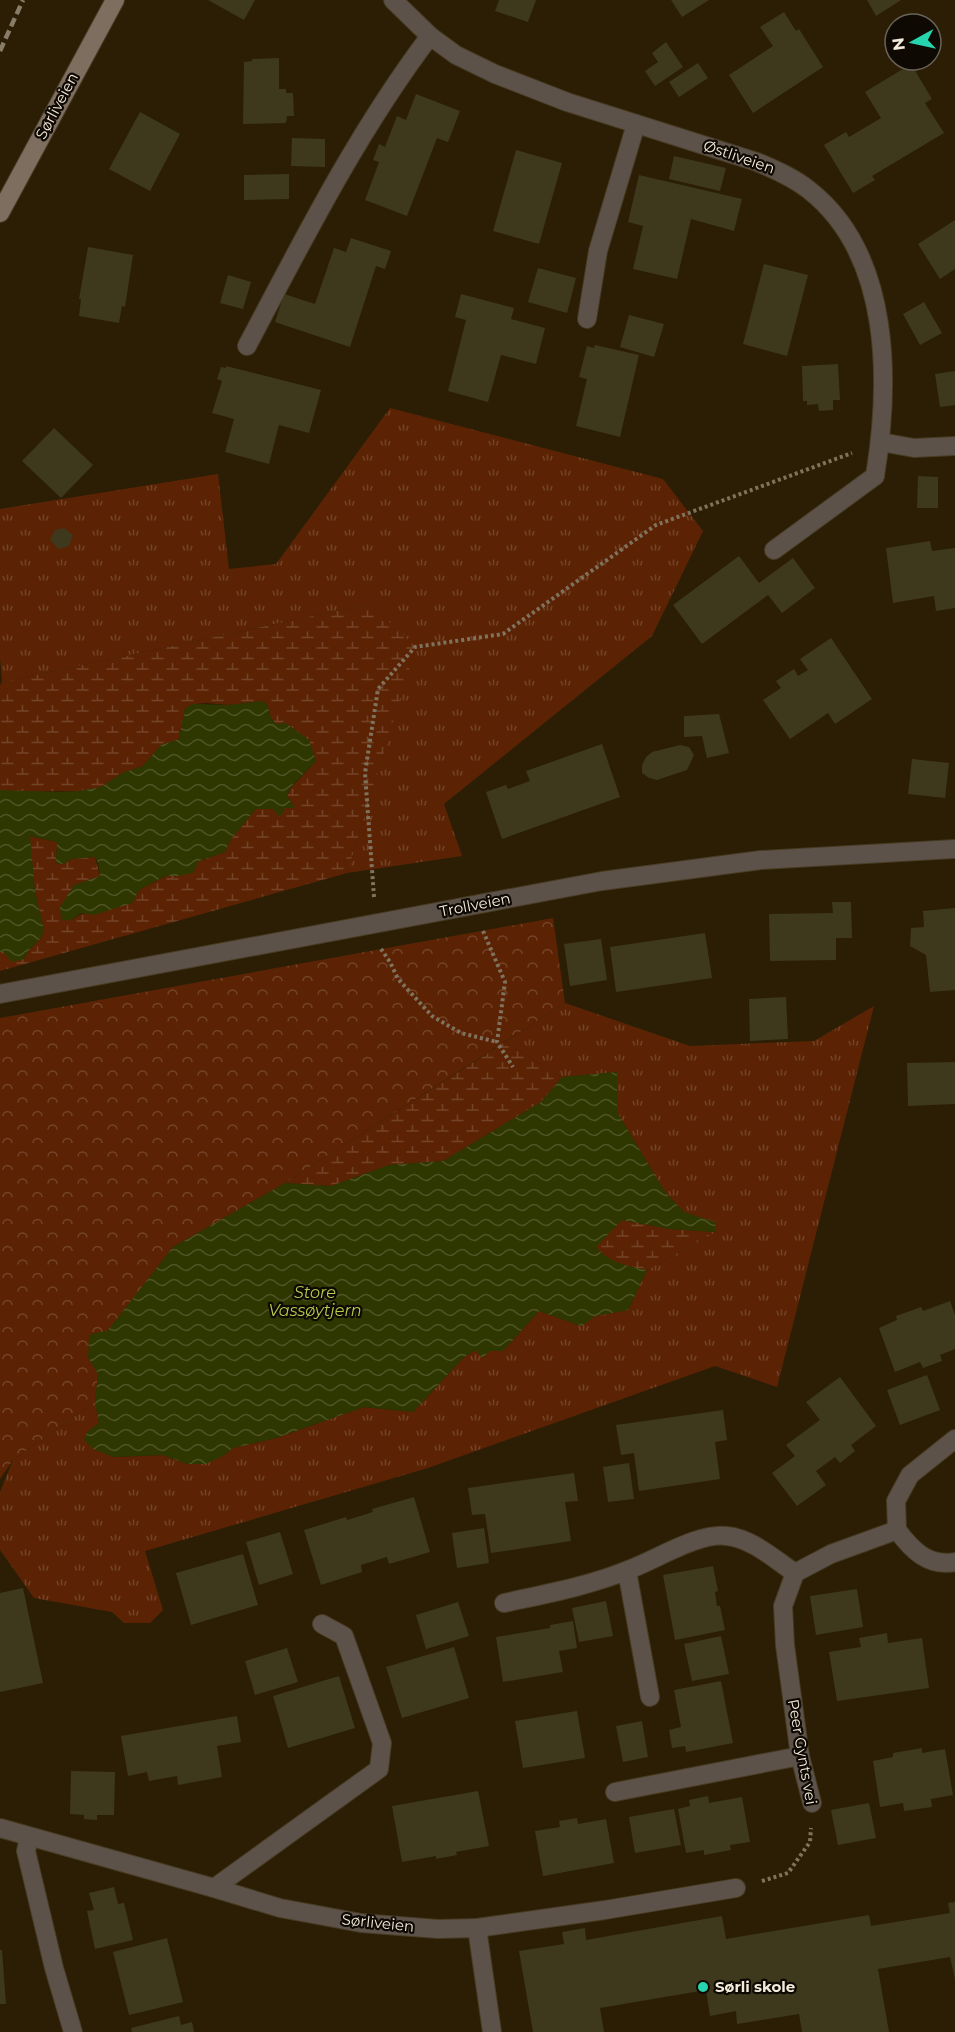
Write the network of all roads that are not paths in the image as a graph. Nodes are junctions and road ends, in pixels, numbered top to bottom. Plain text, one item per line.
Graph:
1 (114, 0) edge
2 (393, 0) edge
3 (430, 36) junction
4 (636, 124) junction
5 (0, 213) edge
6 (587, 319) dead end
7 (247, 346) dead end
8 (881, 442) junction
9 (955, 446) edge
10 (774, 550) dead end
11 (955, 849) edge
12 (0, 994) edge
13 (955, 1439) edge
14 (897, 1530) junction
15 (955, 1562) edge
16 (627, 1571) junction
17 (795, 1573) junction
18 (504, 1603) dead end
19 (322, 1624) dead end
20 (650, 1696) dead end
21 (801, 1756) junction
22 (615, 1791) dead end
23 (812, 1803) road end
24 (0, 1828) edge
25 (29, 1837) junction
26 (214, 1888) junction
27 (736, 1888) road end
28 (477, 1928) junction
29 (74, 2032) edge
30 (492, 2032) edge

1 - 5 street, Sørliveien
2 - 3 street, Østliveien
3 - 4 street, Østliveien
3 - 7 street
4 - 6 street
4 - 8 street, Østliveien
8 - 9 street
8 - 10 street, Østliveien
11 - 12 street, Trollveien
13 - 14 street
14 - 15 street
14 - 17 street
16 - 17 street
16 - 18 street
16 - 20 street
17 - 21 street, Peer Gynts vei
19 - 26 street
21 - 22 street
21 - 23 street, Peer Gynts vei
24 - 25 street, Sørliveien
25 - 26 street, Sørliveien
25 - 29 street
26 - 28 street, Sørliveien
27 - 28 street, Sørliveien
28 - 30 street

